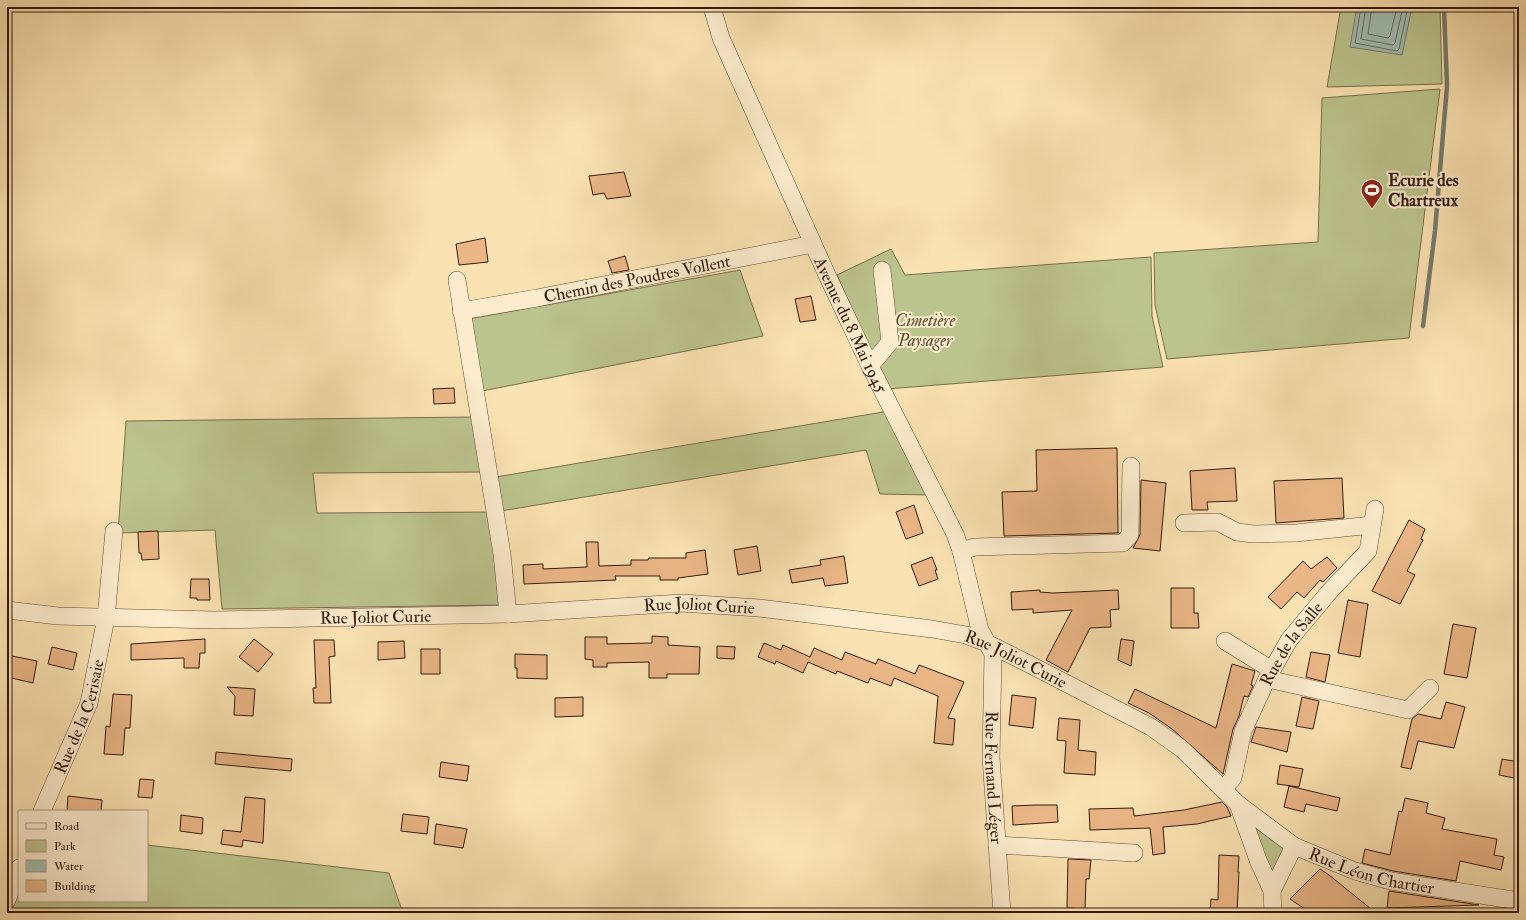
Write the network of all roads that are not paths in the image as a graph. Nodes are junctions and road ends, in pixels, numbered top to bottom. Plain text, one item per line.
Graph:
1 (712, 7) edge
2 (813, 244) junction
3 (882, 270) dead end
4 (457, 280) dead end
5 (461, 311) junction
6 (870, 366) junction
7 (1131, 466) dead end
8 (1184, 523) dead end
9 (114, 531) dead end
10 (961, 551) junction
11 (7, 610) edge
12 (508, 614) junction
13 (106, 618) junction
14 (1225, 641) dead end
15 (987, 643) junction
16 (1269, 674) junction
17 (1430, 688) dead end
18 (1223, 789) junction
19 (1238, 804) junction
20 (42, 810) edge
21 (997, 845) junction
22 (1294, 846) junction
23 (1134, 853) dead end
24 (18, 871) edge
25 (1272, 891) junction
26 (7, 900) edge
27 (1519, 901) edge
28 (1002, 913) edge
29 (1273, 913) edge

1 - 2 street, Avenue du 8 Mai 1945
2 - 5 street, Chemin des Poudres Vollent
2 - 6 street, Avenue du 8 Mai 1945
3 - 6 street
4 - 5 street
5 - 12 street
6 - 10 street, Avenue du 8 Mai 1945
7 - 10 street
8 - 16 street, Rue de la Salle
9 - 13 street, Rue de la Cerisaie
10 - 15 street, Avenue du 8 Mai 1945
11 - 13 street, Rue Joliot Curie
12 - 13 street, Rue Joliot Curie
12 - 15 street, Rue Joliot Curie
13 - 20 street, Rue de la Cerisaie
14 - 16 street
15 - 18 street, Rue Joliot Curie
15 - 21 street, Rue Fernand Léger
16 - 17 street
16 - 18 street, Rue de la Salle
18 - 19 street, Rue Joliot Curie
19 - 22 street, Rue Léon Chartier
19 - 25 street
21 - 23 street
21 - 28 street, Rue Fernand Léger
22 - 25 street
22 - 27 street, Rue Léon Chartier
24 - 26 street
25 - 29 street

